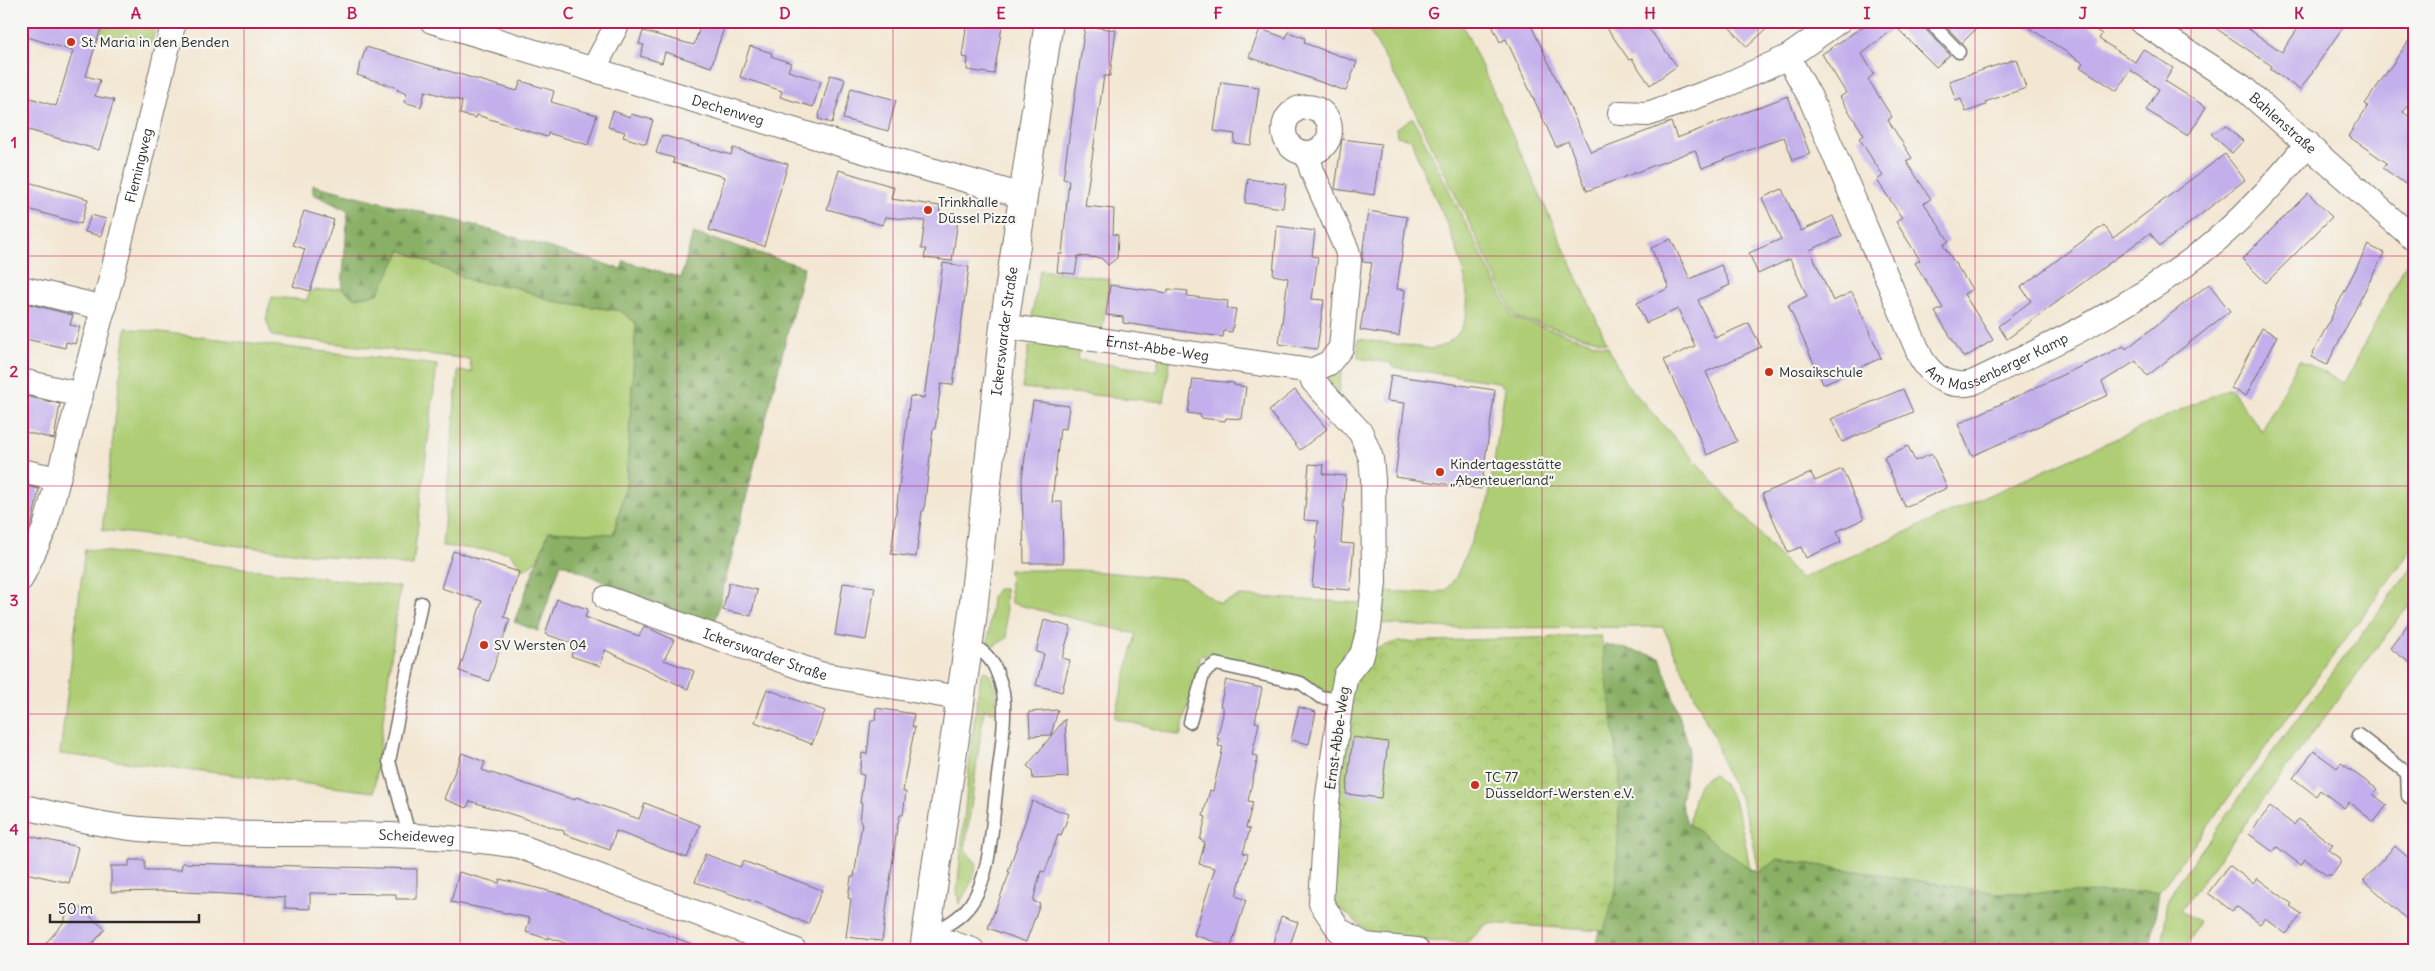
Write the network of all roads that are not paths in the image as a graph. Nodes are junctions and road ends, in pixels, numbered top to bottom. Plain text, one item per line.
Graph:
1 (174, 21) edge
2 (432, 21) edge
3 (619, 21) edge
4 (1049, 21) edge
5 (1839, 21) edge
6 (1929, 21) edge
7 (2140, 21) edge
8 (1959, 52) dead end
9 (1788, 57) junction
10 (593, 70) junction
11 (1620, 113) dead end
12 (2308, 143) junction
13 (1307, 153) dead end
14 (1023, 196) junction
15 (2414, 239) edge
16 (21, 288) edge
17 (104, 308) junction
18 (1004, 326) junction
19 (1311, 371) junction
20 (21, 380) edge
21 (81, 395) junction
22 (21, 471) edge
23 (58, 479) junction
24 (23, 570) edge
25 (606, 598) dead end
26 (421, 603) dead end
27 (968, 643) junction
28 (959, 698) junction
29 (1342, 700) junction
30 (1190, 722) dead end
31 (2358, 735) dead end
32 (2414, 801) edge
33 (21, 806) edge
34 (406, 834) junction
35 (926, 942) edge
36 (794, 950) edge
37 (972, 950) edge
38 (1412, 950) edge
39 (1417, 950) edge

1 - 17 street, Flemingweg
2 - 10 street, Dechenweg
3 - 10 street
4 - 14 main road, Ickerswarder Straße
5 - 9 street
6 - 8 lane
7 - 12 street, Bahlenstraße
9 - 11 street
9 - 12 street, Am Massenberger Kamp
10 - 14 street, Dechenweg
12 - 15 street, Bahlenstraße
13 - 19 street
14 - 18 main road, Ickerswarder Straße
16 - 17 street
17 - 21 street, Flemingweg
18 - 19 street, Ernst-Abbe-Weg
18 - 27 main road, Ickerswarder Straße
19 - 29 street, Ernst-Abbe-Weg
20 - 21 street
21 - 23 street, Flemingweg
22 - 23 street
23 - 24 street, Flemingweg
25 - 28 street, Ickerswarder Straße
26 - 34 lane
27 - 28 main road, Ickerswarder Straße
27 - 35 lane
28 - 35 main road, Ickerswarder Straße
29 - 30 lane
29 - 38 street, Ernst-Abbe-Weg
31 - 32 lane
33 - 34 street, Scheideweg
34 - 36 street, Scheideweg
35 - 37 street
38 - 39 street, Ernst-Abbe-Weg

